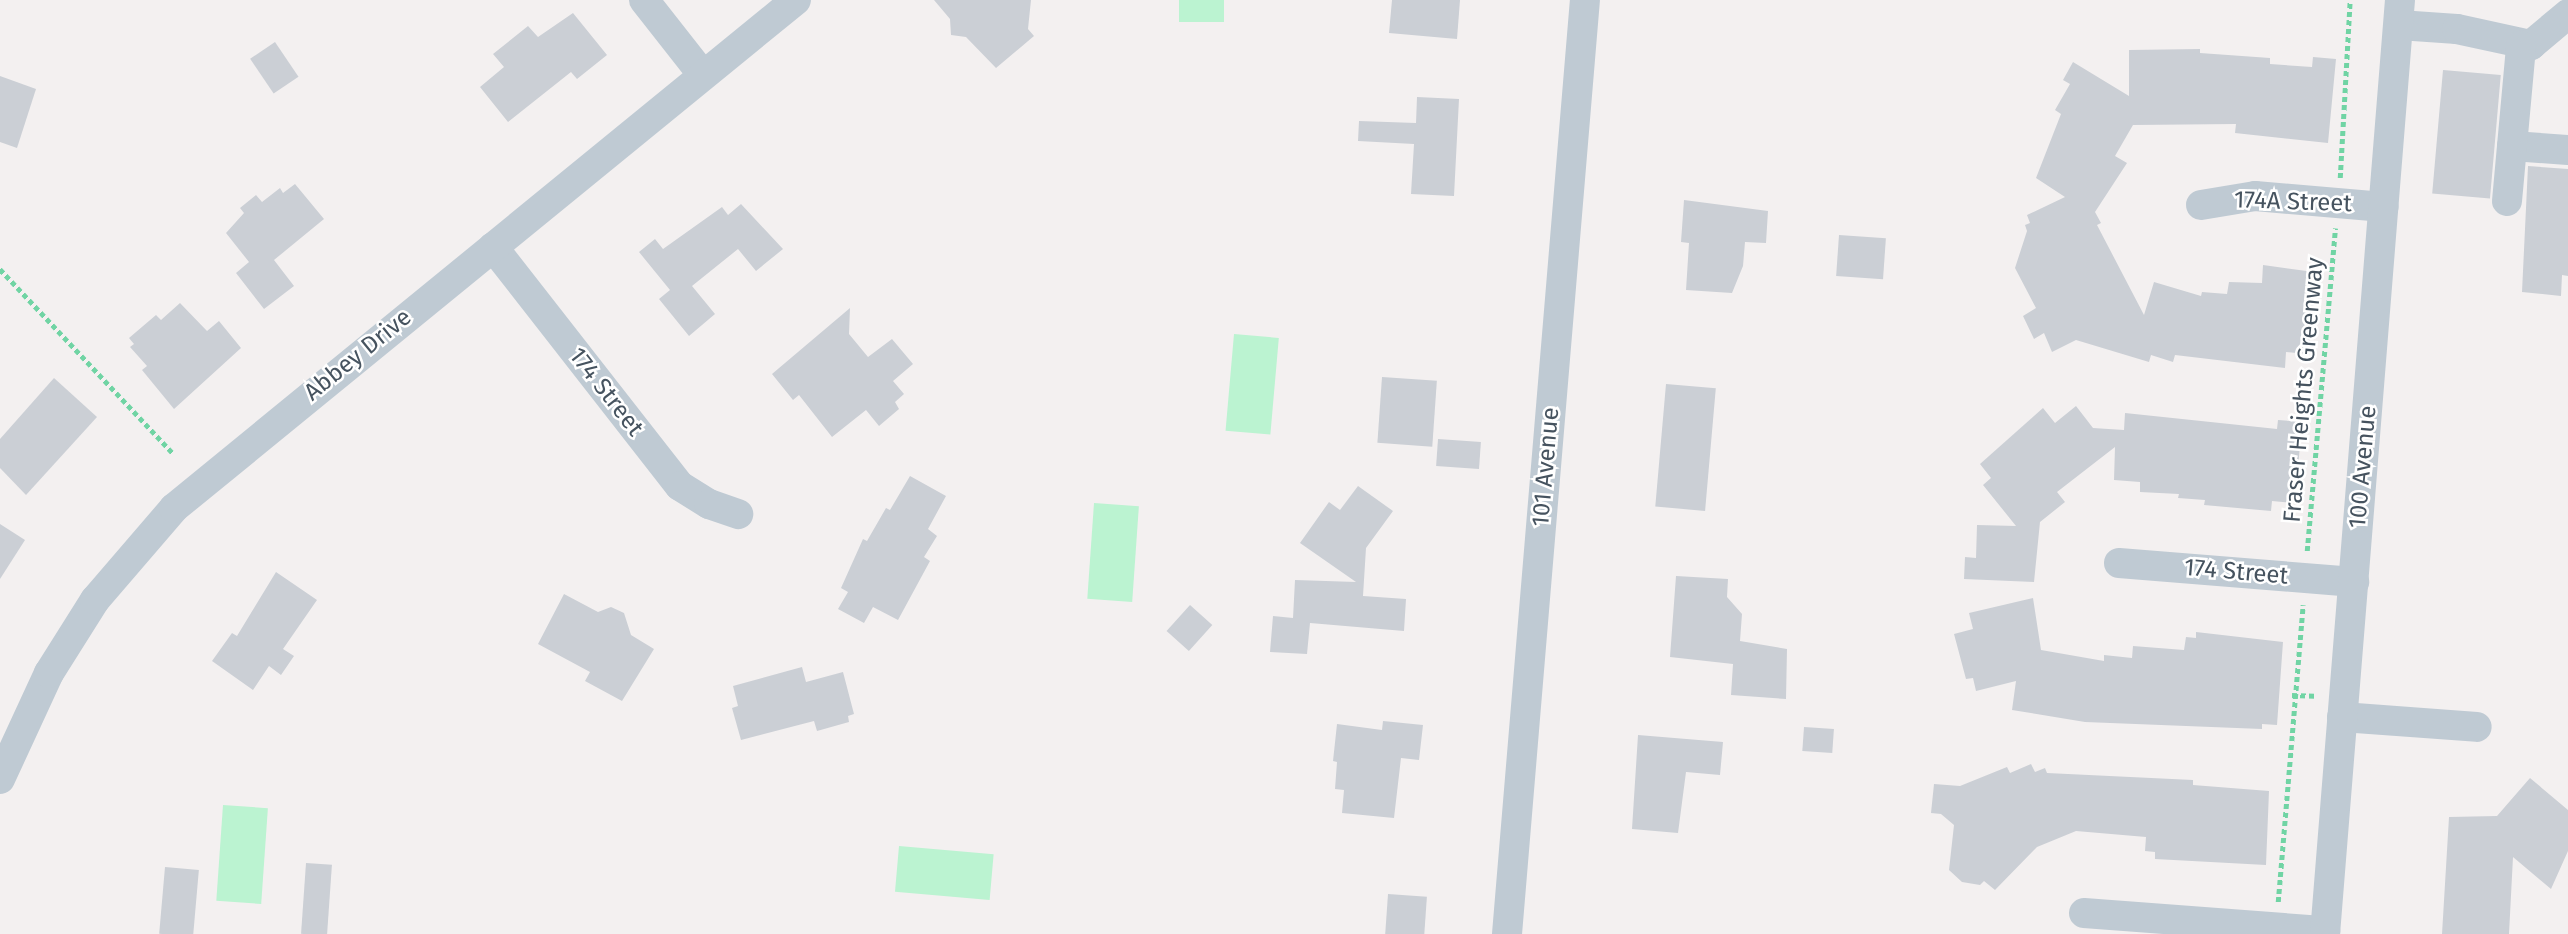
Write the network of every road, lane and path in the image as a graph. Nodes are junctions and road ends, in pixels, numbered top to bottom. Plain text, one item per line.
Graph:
1 (644, 0) edge
2 (796, 0) edge
3 (1585, 0) edge
4 (2350, 0) edge
5 (2400, 13) edge
6 (2568, 14) edge
7 (2521, 46) junction
8 (703, 75) junction
9 (2512, 146) junction
10 (2568, 150) edge
11 (2341, 163) dead end
12 (2507, 201) dead end
13 (2202, 205) dead end
14 (2385, 207) junction
15 (2336, 223) dead end
16 (493, 247) junction
17 (0, 269) edge
18 (173, 453) dead end
19 (738, 514) dead end
20 (2307, 560) dead end
21 (2119, 563) dead end
22 (2354, 582) junction
23 (2302, 620) dead end
24 (2292, 695) junction
25 (2315, 696) dead end
26 (2342, 717) junction
27 (2477, 727) dead end
28 (0, 779) edge
29 (2279, 890) dead end
30 (2084, 913) dead end
31 (2325, 932) edge
32 (1507, 934) edge

1 - 8 street
2 - 8 street, Abbey Drive
3 - 32 street, 101 Avenue
4 - 11 path
5 - 7 street
5 - 14 street, 100 Avenue
6 - 7 street
7 - 9 street
8 - 16 street, Abbey Drive
9 - 10 street
9 - 12 street
13 - 14 street, 174A Street
14 - 22 street, 100 Avenue
15 - 20 path, Fraser Heights Greenway
16 - 19 street, 174 Street
16 - 28 street, Abbey Drive
17 - 18 path
21 - 22 street, 174 Street
22 - 26 street, 100 Avenue
23 - 24 path
24 - 25 path
24 - 29 path
26 - 27 street
26 - 31 street, 100 Avenue
30 - 31 street

